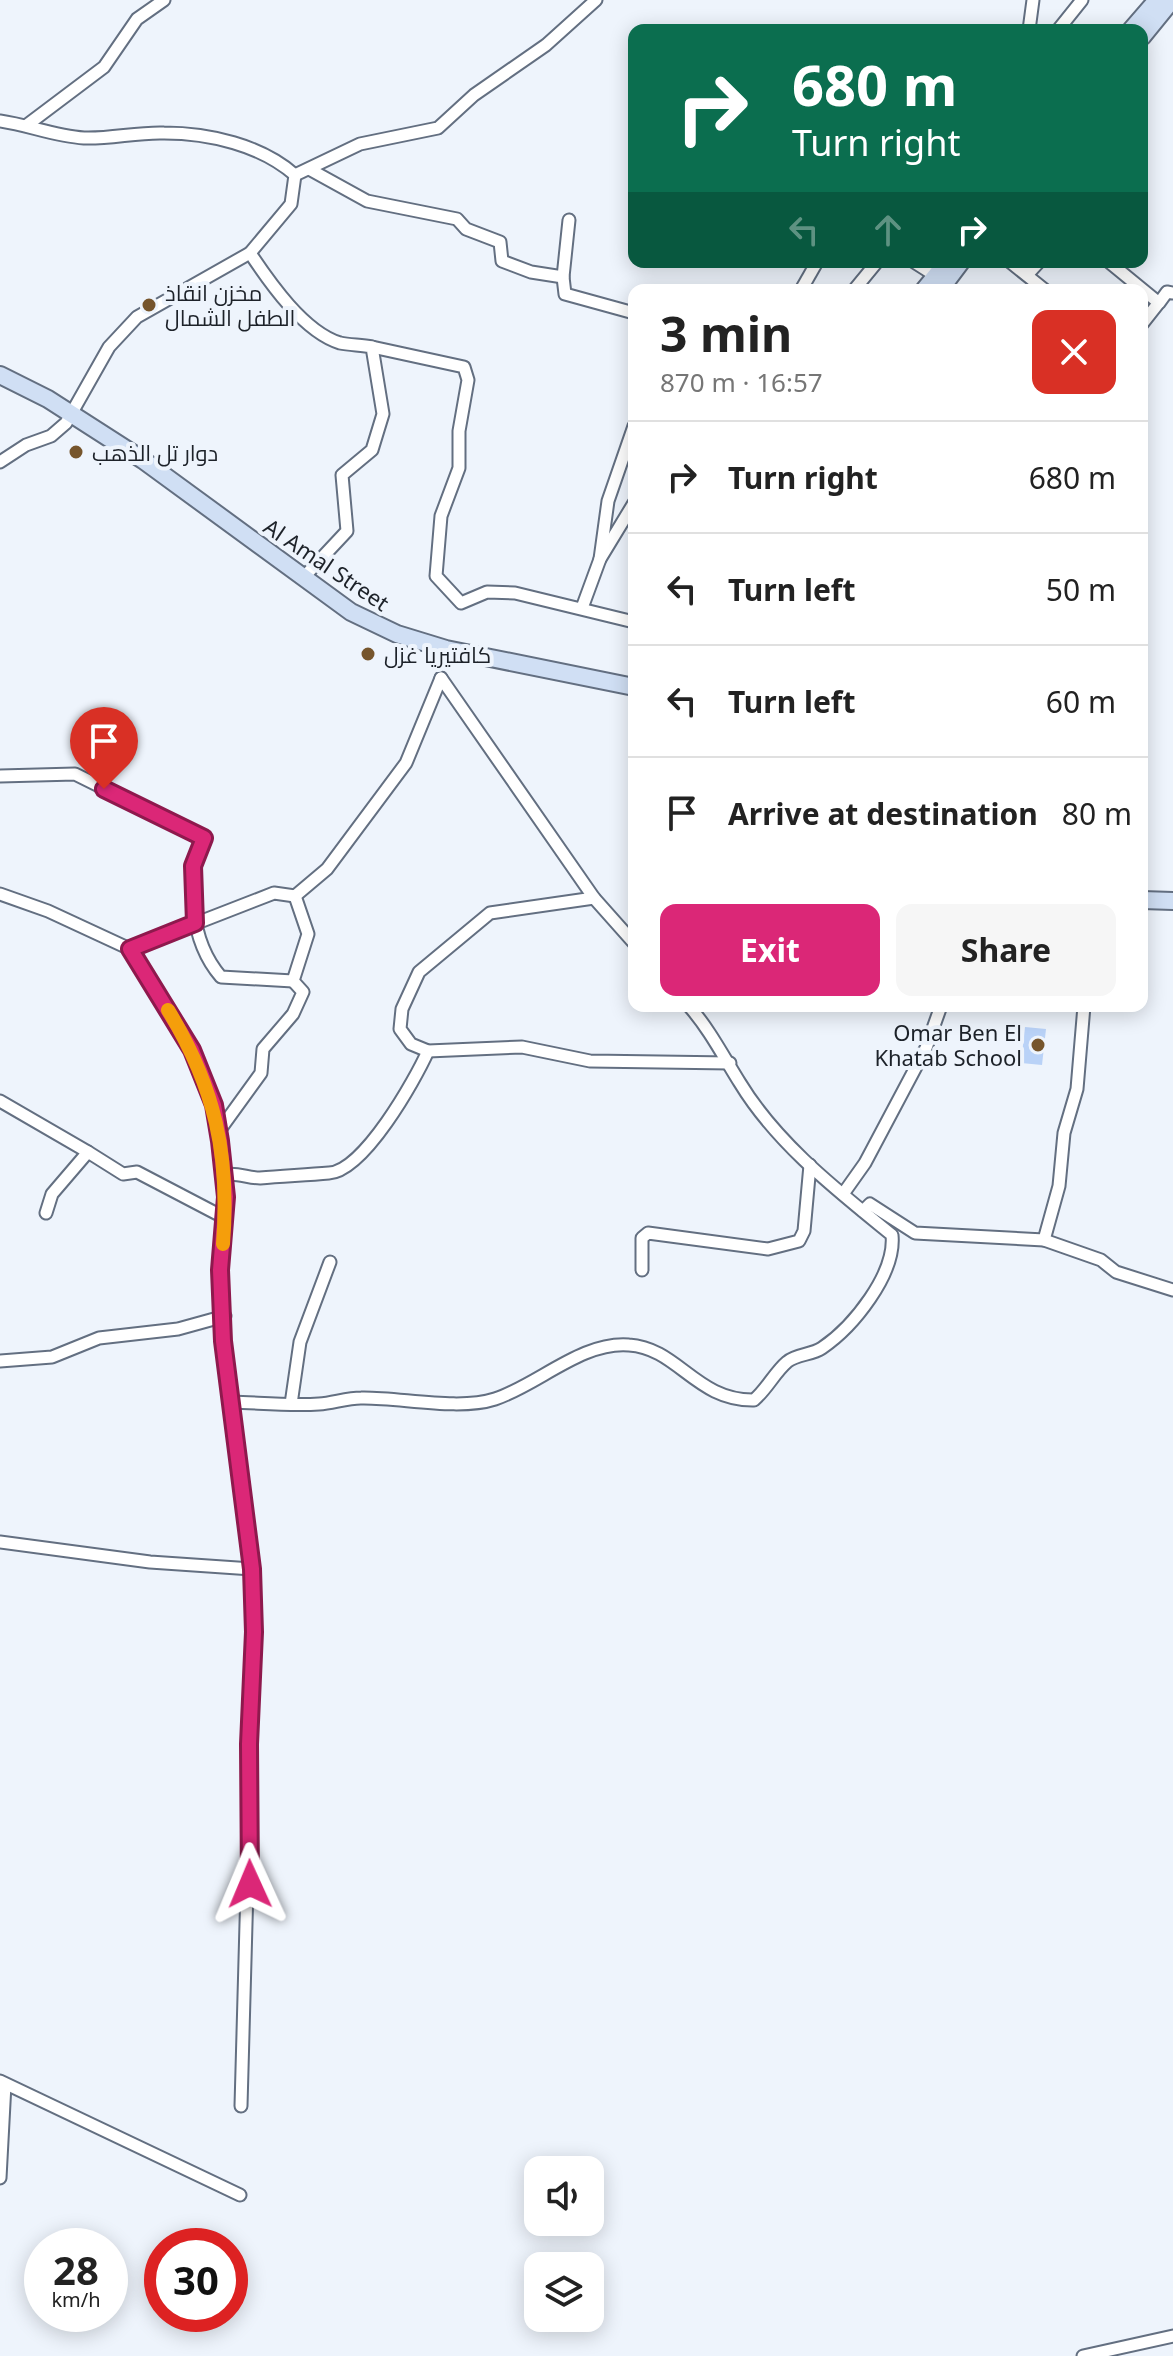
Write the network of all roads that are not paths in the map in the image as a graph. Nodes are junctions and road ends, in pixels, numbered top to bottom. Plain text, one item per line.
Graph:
1 (164, 0) edge
2 (596, 0) edge
3 (1033, 0) edge
4 (1082, 0) edge
5 (1157, 0) edge
6 (1172, 0) edge
7 (1028, 24) edge
8 (1063, 24) edge
9 (1136, 24) edge
10 (1148, 30) edge
11 (0, 121) edge
12 (27, 125) junction
13 (309, 169) junction
14 (295, 175) junction
15 (569, 220) dead end
16 (250, 253) junction
17 (872, 268) edge
18 (920, 268) edge
19 (955, 268) edge
20 (1018, 268) edge
21 (1033, 268) edge
22 (1116, 268) edge
23 (1027, 275) junction
24 (563, 277) junction
25 (859, 284) edge
26 (936, 284) edge
27 (938, 284) edge
28 (1037, 284) edge
29 (1136, 284) edge
30 (1171, 290) edge
31 (1148, 294) edge
32 (1157, 305) dead end
33 (628, 311) edge
34 (1148, 316) edge
35 (372, 347) junction
36 (0, 375) edge
37 (73, 415) junction
38 (628, 443) edge
39 (0, 462) edge
40 (628, 513) edge
41 (600, 559) junction
42 (303, 578) junction
43 (582, 608) junction
44 (628, 620) edge
45 (628, 686) edge
46 (0, 776) edge
47 (1148, 890) edge
48 (1173, 890) edge
49 (0, 894) edge
50 (295, 896) junction
51 (594, 898) junction
52 (1148, 900) edge
53 (1173, 901) edge
54 (195, 923) junction
55 (628, 936) edge
56 (130, 949) junction
57 (293, 981) junction
58 (693, 1012) edge
59 (939, 1012) edge
60 (1083, 1012) edge
61 (428, 1051) junction
62 (730, 1063) junction
63 (0, 1101) edge
64 (219, 1131) junction
65 (88, 1152) junction
66 (810, 1165) junction
67 (224, 1175) junction
68 (843, 1194) junction
69 (863, 1211) junction
70 (46, 1213) dead end
71 (225, 1218) junction
72 (1044, 1240) junction
73 (330, 1262) dead end
74 (642, 1270) dead end
75 (1173, 1290) edge
76 (225, 1316) junction
77 (0, 1361) edge
78 (233, 1402) junction
79 (291, 1404) junction
80 (0, 1542) edge
81 (252, 1569) junction
82 (3, 2083) edge
83 (241, 2106) dead end
84 (0, 2178) edge
85 (240, 2195) dead end
86 (1173, 2336) edge
87 (1083, 2356) edge

1 - 12 street
2 - 13 street
3 - 7 street
4 - 8 street
5 - 9 main road
6 - 10 main road
11 - 12 street
12 - 14 street
13 - 14 street
13 - 24 street
14 - 16 street
15 - 24 street
16 - 35 street
16 - 37 street
17 - 25 street
18 - 26 street
19 - 27 main road
20 - 23 street
21 - 23 street
22 - 29 street
23 - 28 street
24 - 33 street
30 - 31 street
32 - 34 street
35 - 42 street
35 - 43 street
36 - 37 main road, Al Amal Street
37 - 39 street
37 - 42 main road, Al Amal Street
38 - 41 street
40 - 41 street
41 - 43 street
42 - 45 main road, Al Amal Street
43 - 44 street
46 - 54 street
47 - 48 main road
49 - 56 street
50 - 51 street
50 - 54 street
50 - 57 street
51 - 55 street
51 - 61 street
52 - 53 main road
54 - 56 street
54 - 57 street
56 - 64 street
57 - 64 street
58 - 62 street
59 - 68 street
60 - 72 street
61 - 62 street
61 - 67 street
62 - 66 street
63 - 65 street
64 - 67 street
65 - 70 street
65 - 71 street
66 - 68 street
66 - 74 street
67 - 71 street
68 - 69 street
69 - 72 street
69 - 79 street
71 - 76 street
72 - 75 street
73 - 79 street
76 - 77 street
76 - 78 street
78 - 79 street
78 - 81 street
80 - 81 street
81 - 83 street
82 - 84 street
82 - 85 street
86 - 87 street

